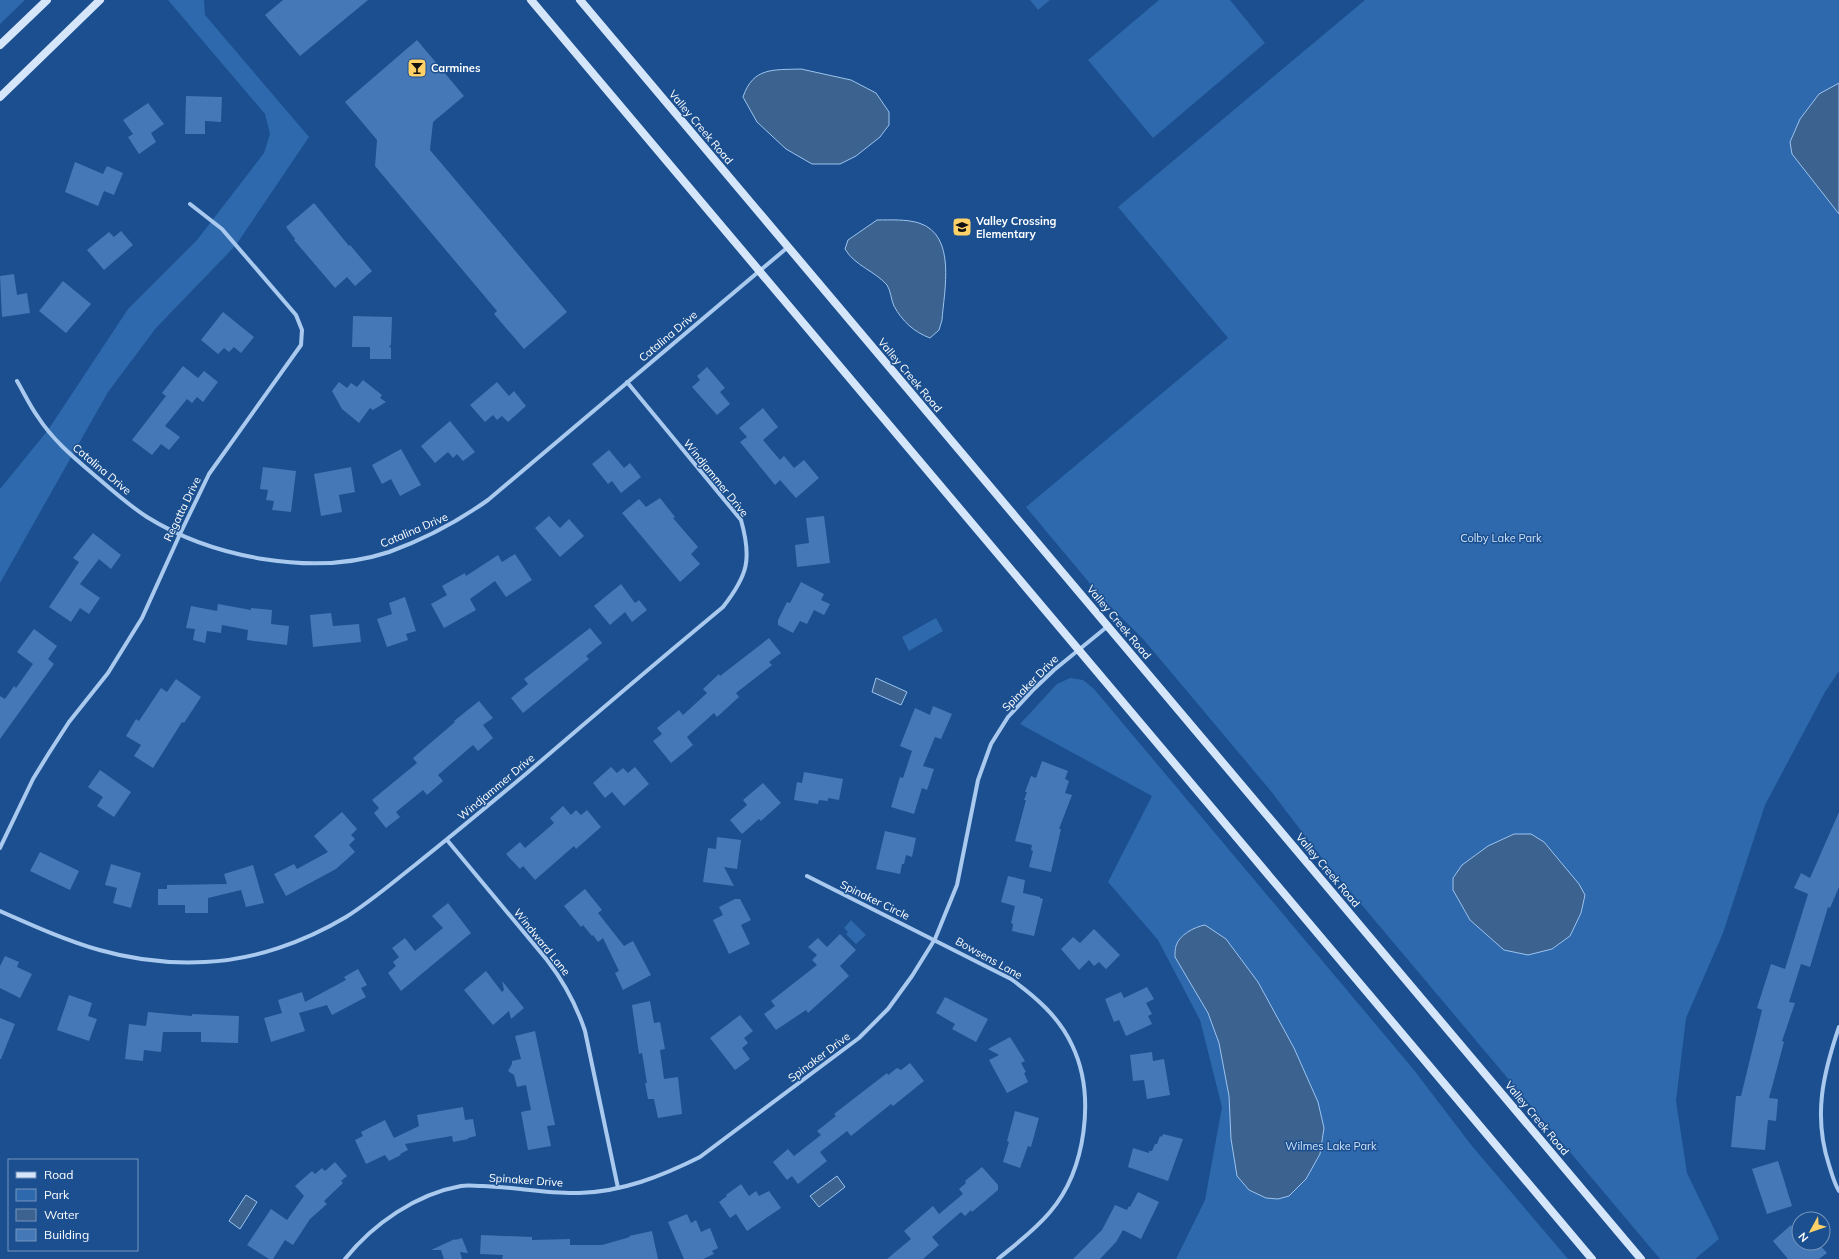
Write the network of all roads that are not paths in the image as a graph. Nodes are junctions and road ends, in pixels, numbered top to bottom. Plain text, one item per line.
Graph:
1 (47, 0) edge
2 (100, 0) edge
3 (531, 0) edge
4 (580, 0) edge
5 (0, 45) edge
6 (0, 97) edge
7 (190, 204) dead end
8 (788, 247) junction
9 (759, 271) junction
10 (17, 380) dead end
11 (627, 382) junction
12 (180, 534) junction
13 (1108, 626) junction
14 (1079, 649) junction
15 (447, 840) junction
16 (0, 848) edge
17 (807, 876) dead end
18 (0, 912) edge
19 (935, 939) junction
20 (1839, 1026) edge
21 (618, 1188) junction
22 (1839, 1191) edge
23 (345, 1259) edge
24 (998, 1259) edge
25 (1592, 1259) edge
26 (1641, 1259) edge

1 - 5 main road
2 - 6 main road
3 - 9 main road
4 - 8 main road, Valley Creek Road
7 - 12 street, Regatta Drive
8 - 9 street, Catalina Drive
8 - 13 main road, Valley Creek Road
9 - 11 street, Catalina Drive
9 - 14 main road
10 - 12 street, Catalina Drive
11 - 12 street, Catalina Drive
11 - 15 street, Windjammer Drive
12 - 16 street, Regatta Drive
13 - 14 street, Spinaker Drive
13 - 26 main road, Valley Creek Road
14 - 19 street, Spinaker Drive
14 - 25 main road
15 - 18 street, Windjammer Drive
15 - 21 street, Windward Lane
17 - 19 street, Spinaker Circle
19 - 21 street, Spinaker Drive
19 - 24 street, Bowsens Lane
20 - 22 street
21 - 23 street, Spinaker Drive

